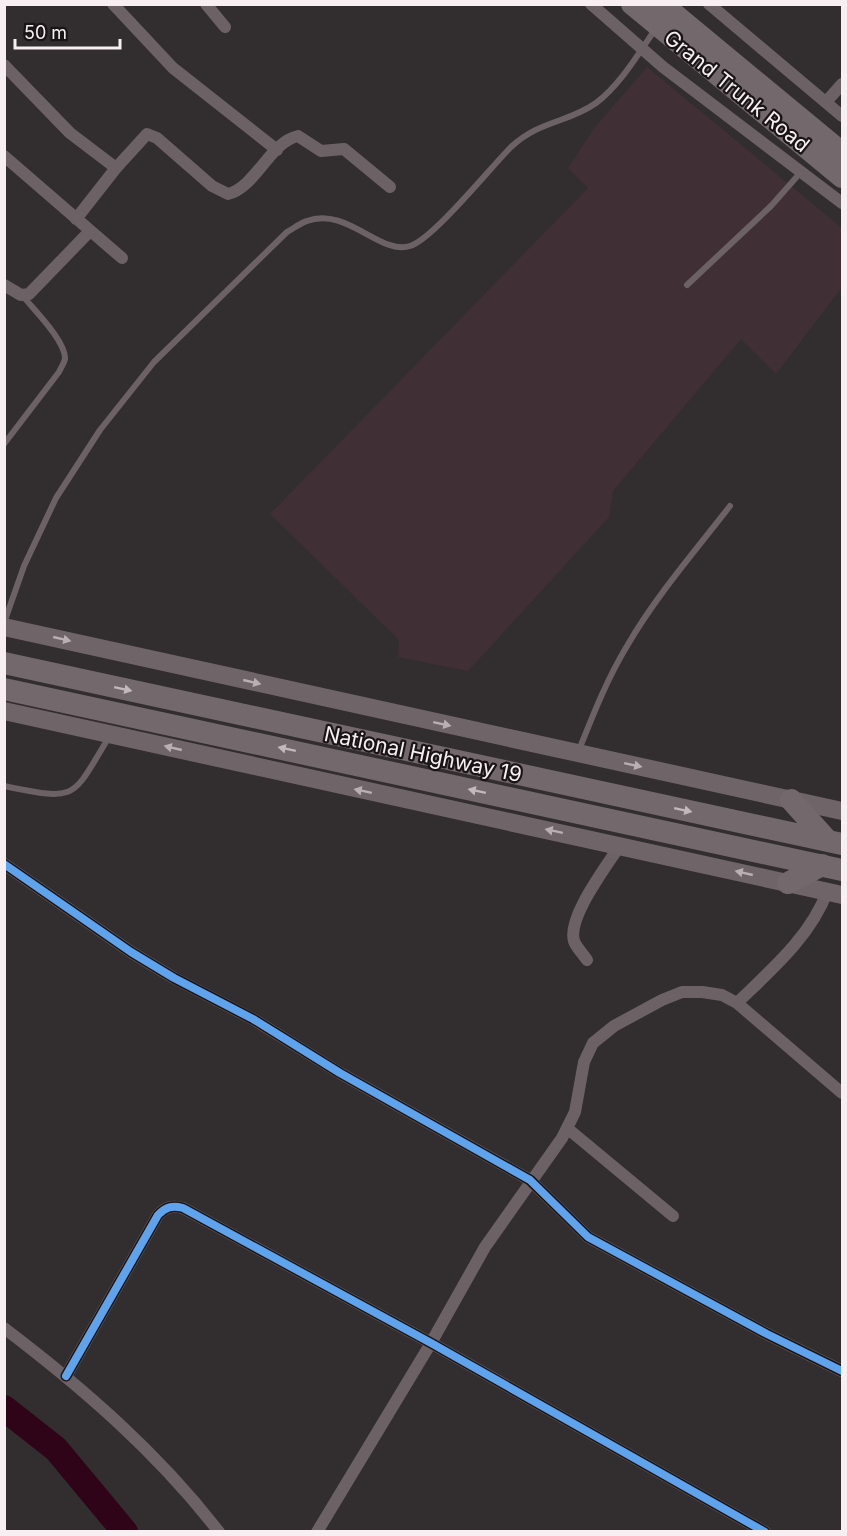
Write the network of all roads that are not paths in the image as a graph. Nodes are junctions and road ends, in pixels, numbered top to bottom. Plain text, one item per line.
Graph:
1 (113, 4) edge
2 (206, 4) edge
3 (591, 4) edge
4 (632, 4) edge
5 (710, 4) edge
6 (666, 11) edge
7 (225, 27) dead end
8 (642, 49) junction
9 (4, 65) edge
10 (843, 84) edge
11 (826, 102) junction
12 (843, 116) edge
13 (277, 150) junction
14 (843, 153) edge
15 (6, 160) edge
16 (116, 168) junction
17 (801, 171) junction
18 (843, 177) edge
19 (390, 187) dead end
20 (843, 203) edge
21 (76, 219) junction
22 (90, 231) junction
23 (122, 258) dead end
24 (4, 285) edge
25 (687, 285) dead end
26 (21, 295) junction
27 (4, 444) edge
28 (730, 506) dead end
29 (4, 625) edge
30 (4, 663) edge
31 (4, 689) edge
32 (4, 711) edge
33 (111, 734) junction
34 (577, 753) junction
35 (4, 786) edge
36 (791, 800) junction
37 (843, 811) edge
38 (835, 843) edge
39 (620, 845) junction
40 (4, 864) edge
41 (832, 868) edge
42 (788, 883) junction
43 (835, 893) edge
44 (587, 960) dead end
45 (737, 1003) junction
46 (843, 1092) edge
47 (567, 1128) junction
48 (531, 1180) junction
49 (673, 1216) dead end
50 (4, 1328) edge
51 (431, 1343) junction
52 (843, 1371) edge
53 (66, 1376) junction
54 (219, 1532) edge
55 (317, 1532) edge
56 (765, 1532) edge

1 - 13 street
2 - 7 street
3 - 8 street
4 - 6 highway, Grand Trunk Road
5 - 11 street
6 - 8 lane
6 - 14 highway, Grand Trunk Road
6 - 18 highway, Grand Trunk Road
8 - 17 street
8 - 29 lane
9 - 16 street
10 - 11 street
11 - 12 street
13 - 16 street
13 - 19 street
15 - 21 street
16 - 21 street
17 - 20 street
17 - 25 lane
21 - 22 street
22 - 23 street
22 - 26 street
24 - 26 street
26 - 27 lane
28 - 34 lane
29 -> 34 main road
30 -> 38 highway, National Highway 19
41 -> 31 highway
32 - 33 main road
33 - 35 lane
39 -> 33 main road
34 -> 36 main road
36 - 37 main road
36 - 38 highway
42 -> 39 main road
39 - 44 street
40 - 48 street
41 - 42 highway
42 - 43 main road
43 - 45 street
45 - 46 street
45 - 47 street
47 - 48 street
47 - 49 street
48 - 51 street
48 - 52 street
50 - 53 street
51 - 53 street
51 - 55 street
51 - 56 street
53 - 54 street

